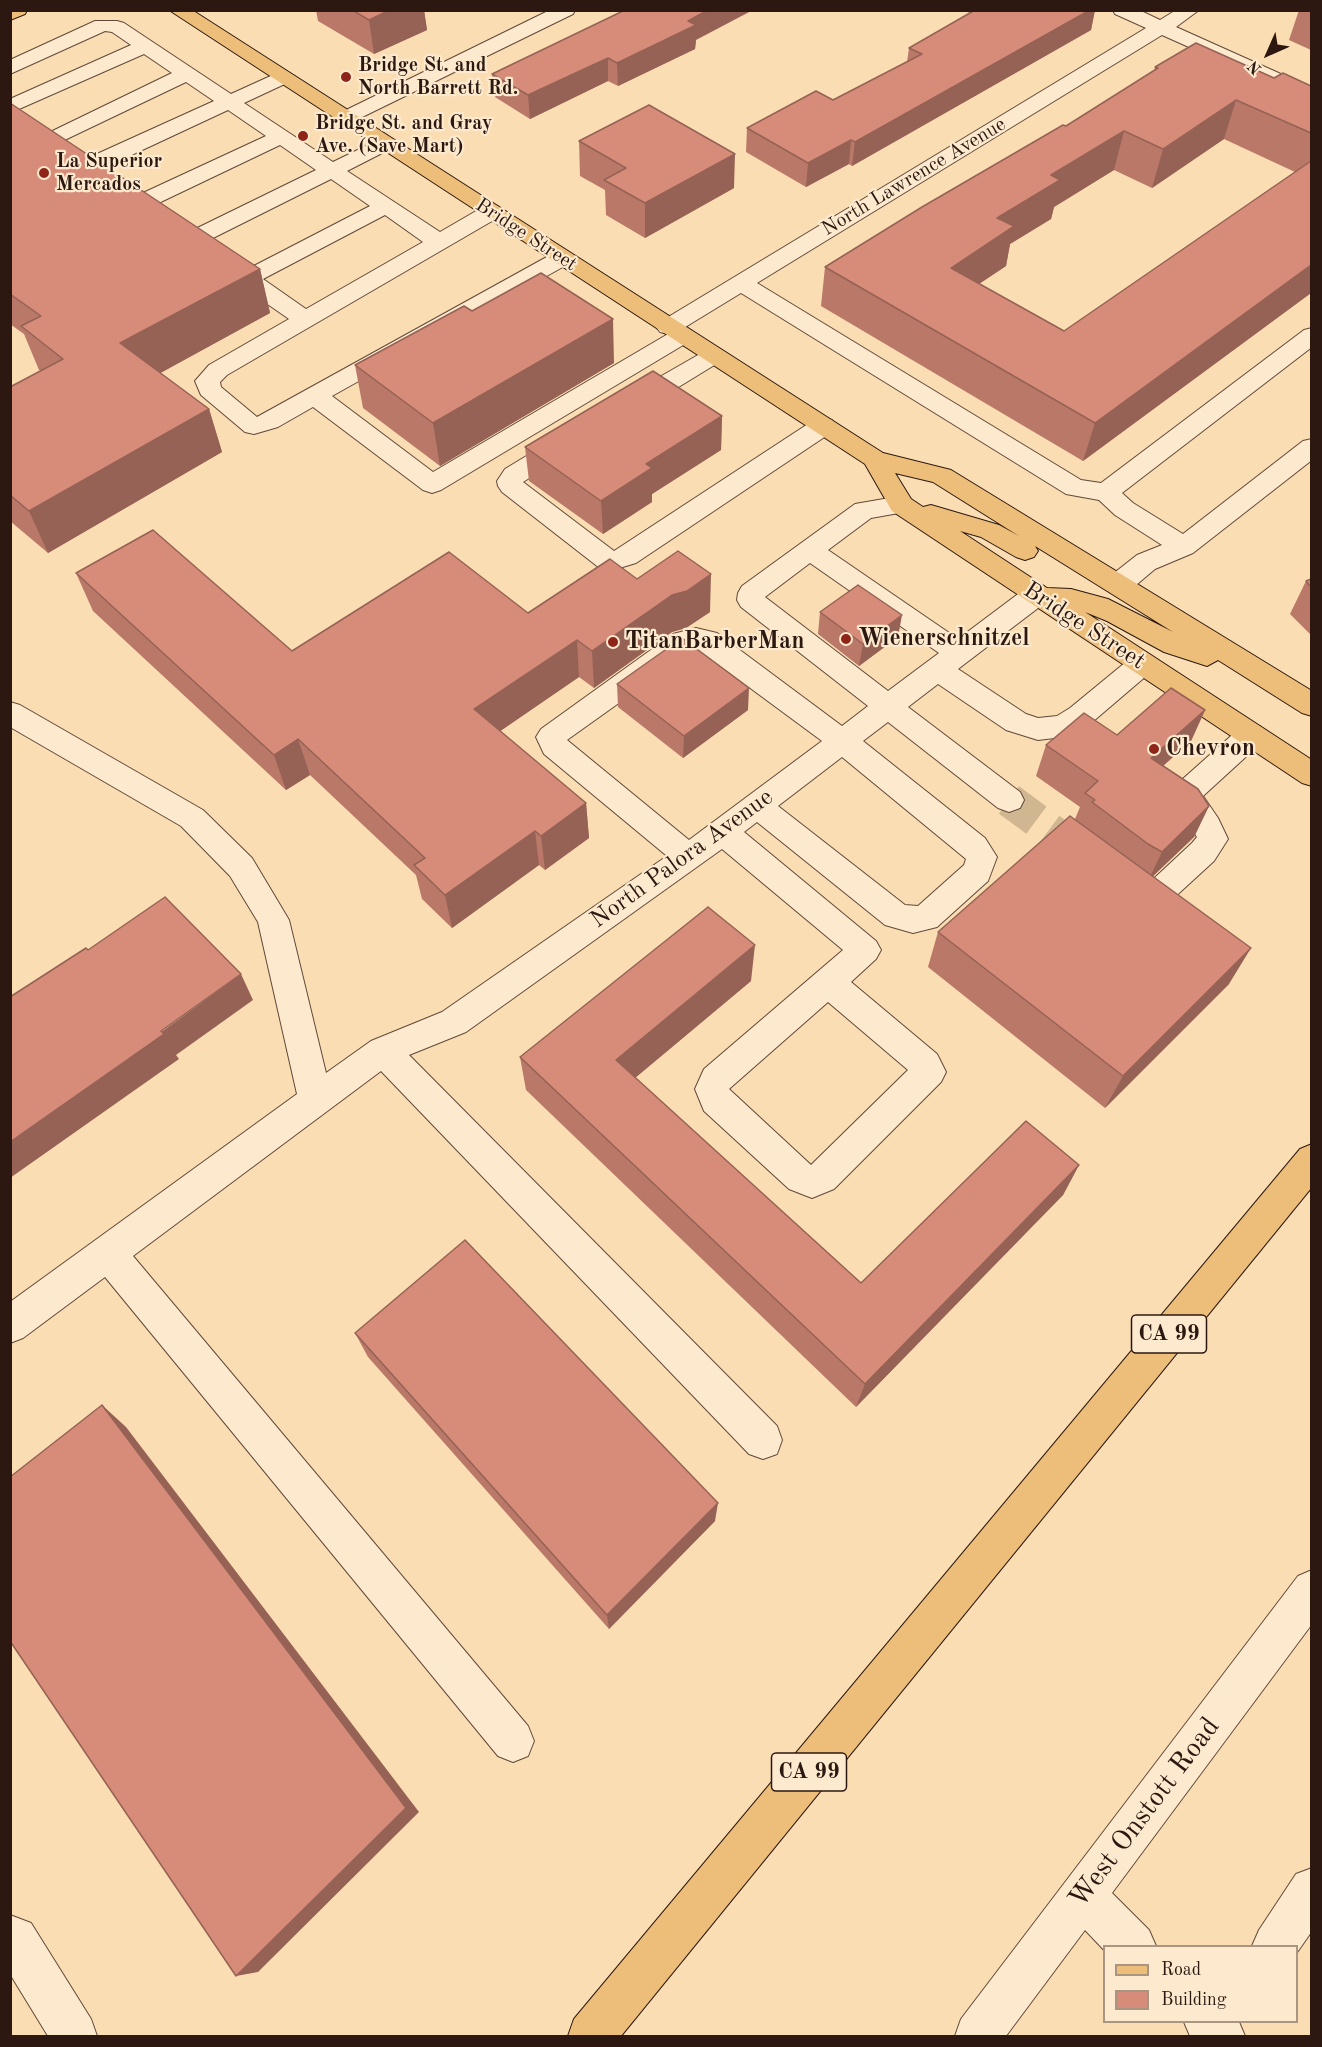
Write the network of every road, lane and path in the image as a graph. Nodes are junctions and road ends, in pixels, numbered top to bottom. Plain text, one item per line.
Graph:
1 (18, 10) edge
2 (178, 10) edge
3 (566, 10) edge
4 (1122, 10) edge
5 (1190, 10) edge
6 (10, 14) edge
7 (1160, 28) junction
8 (146, 46) junction
9 (10, 68) edge
10 (188, 73) junction
11 (282, 78) junction
12 (1311, 96) edge
13 (231, 101) junction
14 (345, 118) junction
15 (23, 124) edge
16 (282, 136) junction
17 (385, 144) junction
18 (333, 170) junction
19 (138, 204) junction
20 (386, 206) junction
21 (491, 212) junction
22 (439, 242) junction
23 (562, 258) junction
24 (246, 279) junction
25 (741, 283) junction
26 (305, 319) junction
27 (675, 332) junction
28 (1311, 335) edge
29 (713, 356) junction
30 (315, 396) junction
31 (612, 416) edge
32 (823, 426) junction
33 (582, 434) edge
34 (875, 459) junction
35 (1305, 461) edge
36 (1106, 492) junction
37 (901, 505) junction
38 (1184, 547) junction
39 (810, 550) junction
40 (1119, 584) junction
41 (1036, 595) junction
42 (950, 662) junction
43 (1142, 664) junction
44 (1261, 673) junction
45 (1311, 705) edge
46 (889, 707) junction
47 (10, 713) edge
48 (1251, 735) junction
49 (842, 741) junction
50 (1311, 775) edge
51 (1009, 800) tunnel mouth
52 (756, 806) junction
53 (722, 831) junction
54 (689, 857) junction
55 (1104, 871) edge
56 (829, 983) junction
57 (383, 1051) junction
58 (316, 1102) junction
59 (1311, 1160) edge
60 (108, 1253) junction
61 (10, 1324) edge
62 (764, 1440) dead end
63 (1311, 1590) edge
64 (513, 1741) dead end
65 (1311, 1890) edge
66 (1083, 1896) junction
67 (10, 1937) edge
68 (1131, 1945) edge
69 (1276, 1945) edge
70 (74, 2037) edge
71 (591, 2037) edge
72 (978, 2037) edge

1 - 6 main road
2 - 11 main road, Bridge Street
3 - 14 street
4 - 7 street
5 - 7 street, North Lawrence Avenue
7 - 12 street
7 - 25 street, North Lawrence Avenue
8 - 9 street
8 - 10 street
8 - 15 street
10 - 13 street
10 - 15 street
11 - 13 street
11 - 14 main road, Bridge Street
13 - 16 street
13 - 19 street
14 - 17 main road, Bridge Street
15 - 19 street
16 - 18 street
16 - 19 street
17 - 18 street
17 - 21 main road, Bridge Street
18 - 19 street
18 - 20 street
19 - 24 street
20 - 22 street
20 - 24 street
21 - 22 street
21 - 23 main road, Bridge Street
22 - 26 street
23 - 27 main road, Bridge Street
23 - 30 street
24 - 26 street
25 - 27 street, North Lawrence Avenue
25 - 36 street
26 - 30 street
27 - 29 main road, Bridge Street
27 - 30 street, North Lawrence Avenue
28 - 36 street
29 - 31 street
29 - 32 main road, Bridge Street
32 - 33 street
32 - 34 main road, Bridge Street
34 - 37 main road, Bridge Street
34 - 40 main road, Bridge Street
35 - 38 street
36 - 38 street
37 - 39 street
37 - 40 main road
37 - 41 main road, Bridge Street
38 - 40 street
39 - 42 street
39 - 46 street
40 - 44 main road, Bridge Street
41 - 42 street, North Palora Avenue
41 - 43 main road, Bridge Street
41 - 44 main road
42 - 43 street
42 - 46 street, North Palora Avenue
43 - 48 main road, Bridge Street
44 - 45 main road, Bridge Street
46 - 49 street, North Palora Avenue
46 - 51 street
47 - 58 street
48 - 50 main road, Bridge Street
48 - 55 street
49 - 52 street, North Palora Avenue
49 - 52 street
49 - 54 street
52 - 53 street, North Palora Avenue
53 - 54 street, North Palora Avenue
53 - 56 street
54 - 57 street, North Palora Avenue
56 - 56 street
57 - 58 street, North Palora Avenue
57 - 62 street
58 - 60 street, North Palora Avenue
59 - 71 main road, CA 99
60 - 61 street, North Palora Avenue
60 - 64 street
63 - 66 street, West Onstott Road
65 - 69 street
66 - 68 street
66 - 72 street, West Onstott Road
67 - 70 street

